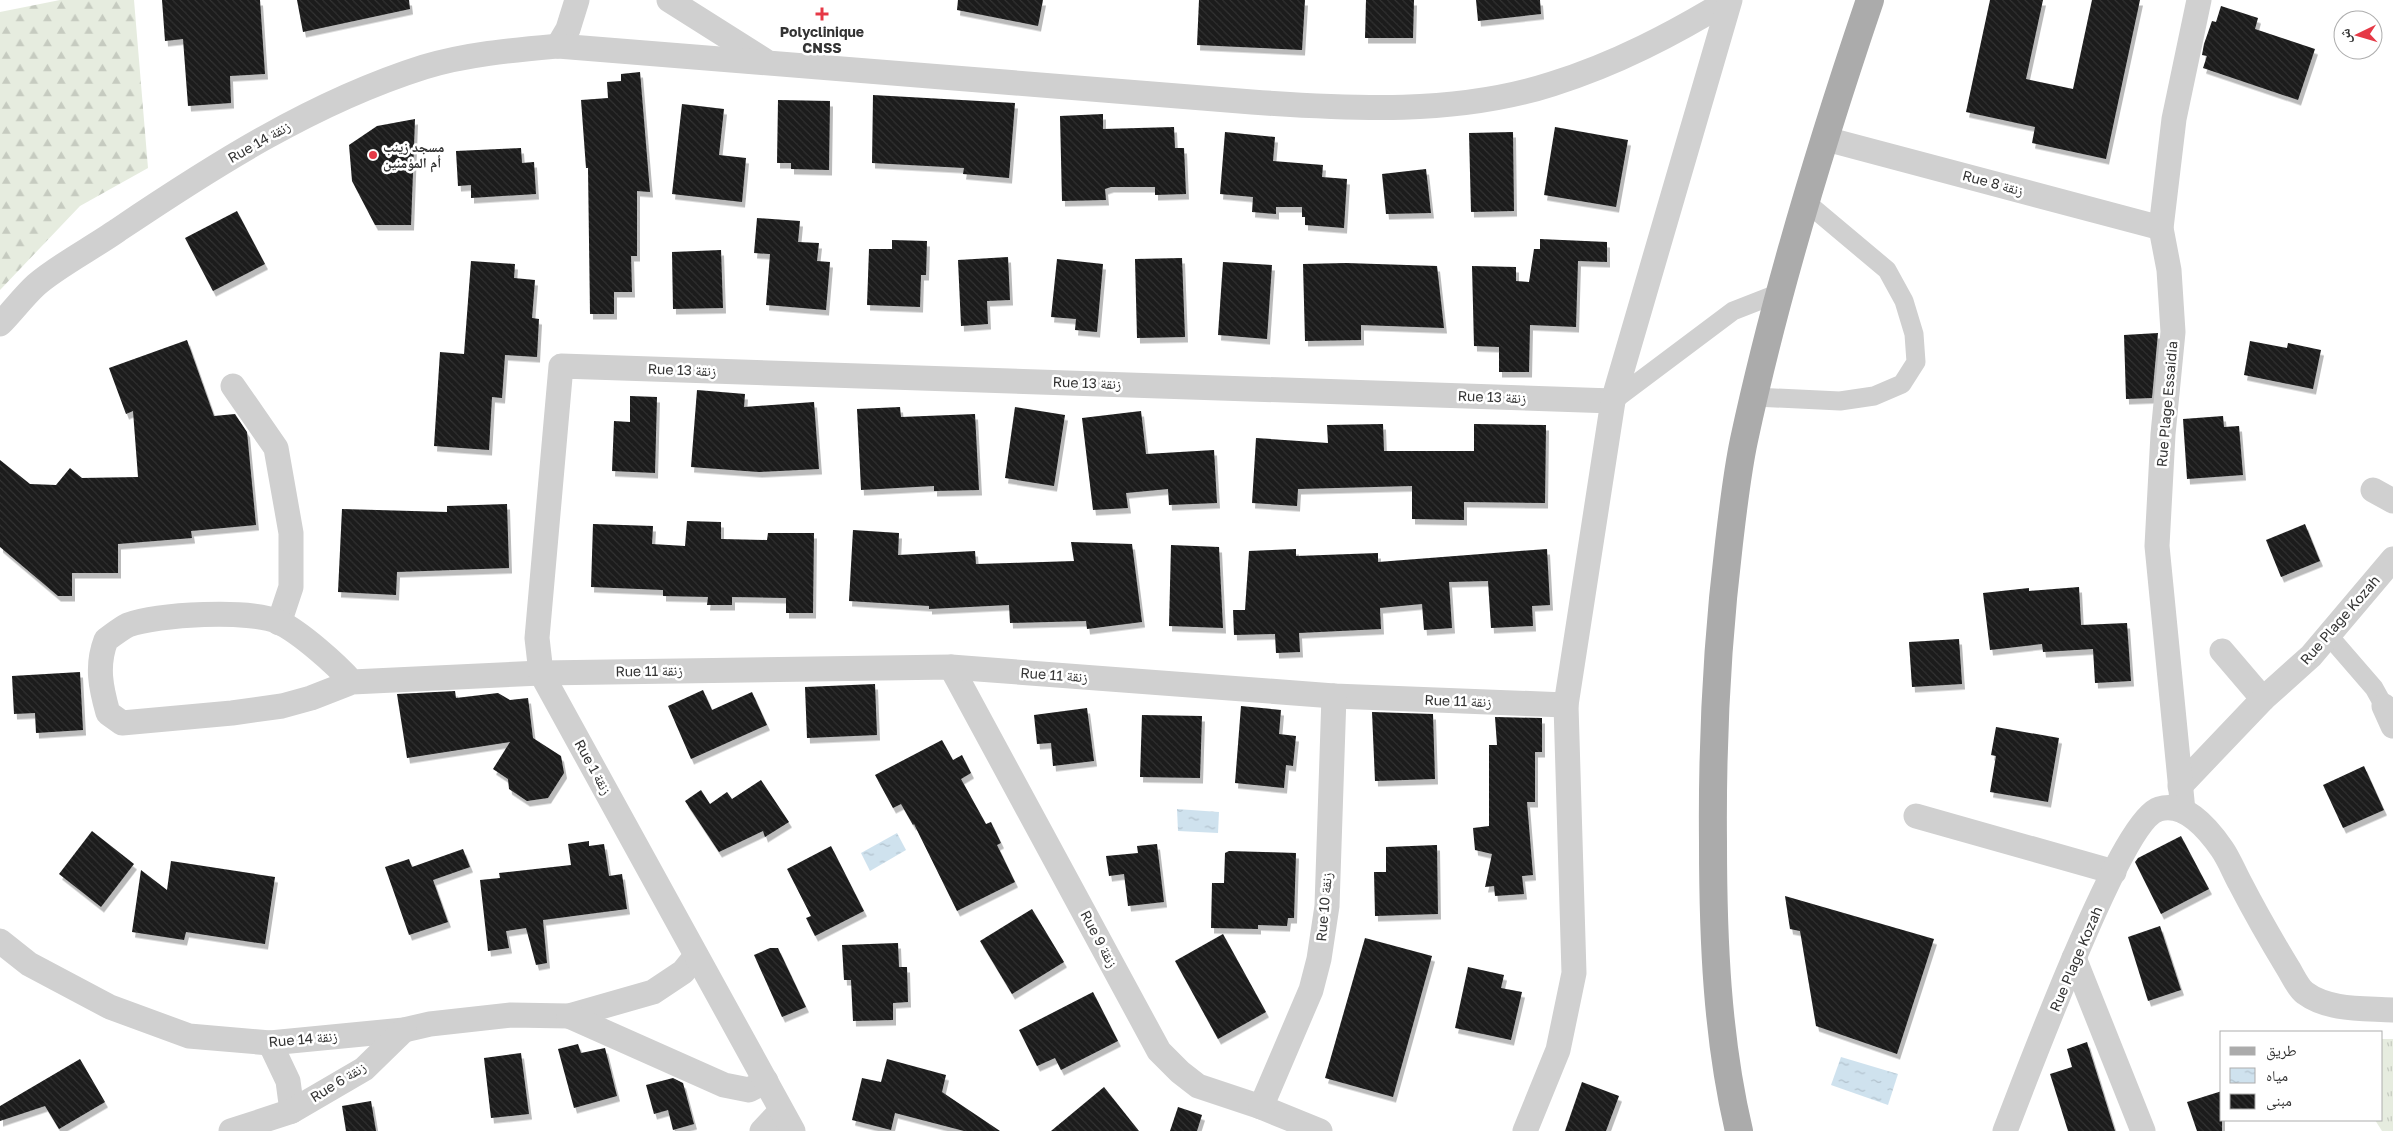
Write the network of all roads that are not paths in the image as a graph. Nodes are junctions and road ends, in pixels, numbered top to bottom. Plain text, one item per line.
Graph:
1 (577, 0) edge
2 (669, 0) edge
3 (1730, 0) edge
4 (1870, 0) edge
5 (2199, 0) edge
6 (558, 46) junction
7 (766, 61) junction
8 (1826, 139) junction
9 (1806, 202) junction
10 (2161, 228) junction
11 (1779, 293) junction
12 (0, 324) edge
13 (561, 366) joint
14 (234, 386) dead end
15 (1755, 397) junction
16 (1613, 401) junction
17 (2393, 559) edge
18 (279, 622) junction
19 (2328, 636) junction
20 (2222, 651) dead end
21 (951, 667) junction
22 (541, 673) junction
23 (352, 682) junction
24 (1334, 696) junction
25 (2263, 698) junction
26 (1566, 705) junction
27 (2388, 716) edge
28 (2178, 802) junction
29 (1916, 816) dead end
30 (2114, 872) junction
31 (0, 941) edge
32 (696, 956) junction
33 (2074, 958) junction
34 (2393, 1010) edge
35 (569, 1016) junction
36 (404, 1030) junction
37 (270, 1044) junction
38 (766, 1081) junction
39 (1261, 1107) junction
40 (292, 1111) junction
41 (787, 1121) edge
42 (231, 1131) edge
43 (762, 1131) edge
44 (1320, 1131) edge
45 (1525, 1131) edge
46 (1740, 1131) edge
47 (2005, 1131) edge
48 (2143, 1131) edge

1 - 6 street
2 - 7 street
3 - 7 street, Rue 14 زنقة
3 - 16 street
4 - 8 main road
5 - 10 street, Rue Plage Essaidia
6 - 7 street, Rue 14 زنقة
6 - 12 street, Rue 14 زنقة
8 - 9 main road
8 - 10 street, Rue 8 زنقة
9 - 11 main road
9 - 15 street
10 - 28 street, Rue Plage Essaidia
11 - 15 main road
11 - 16 street
13 - 16 street, Rue 13 زنقة
13 - 22 street, Rue 1 زنقة
14 - 18 street
15 - 46 main road
16 - 26 street
17 - 19 street, Rue Plage Kozah
18 - 23 street
18 - 23 street, Rue 11 زنقة
19 - 25 street, Rue Plage Kozah
19 - 27 street
20 - 25 street
21 - 22 street, Rue 11 زنقة
21 - 24 street, Rue 11 زنقة
21 - 39 street, Rue 9 زنقة
22 - 23 street, Rue 11 زنقة
22 - 32 street, Rue 1 زنقة
24 - 26 street, Rue 11 زنقة
24 - 39 street, Rue 10 زنقة
25 - 28 street, Rue Plage Kozah
26 - 45 street
28 - 30 street, Rue Plage Kozah
28 - 34 street
29 - 30 street
30 - 33 street, Rue Plage Kozah
31 - 37 street, Rue 14 زنقة
32 - 35 street, Rue 14 زنقة
32 - 38 street, Rue 1 زنقة
33 - 47 street, Rue Plage Kozah
33 - 48 street
35 - 36 street, Rue 14 زنقة
35 - 38 street, Rue 14 زنقة
36 - 37 street, Rue 14 زنقة
36 - 40 street, Rue 6 زنقة
37 - 40 street, Rue 6 زنقة
38 - 41 street, Rue 1 زنقة
39 - 44 street, Rue 9 زنقة
40 - 42 street, Rue 6 زنقة
41 - 43 street

